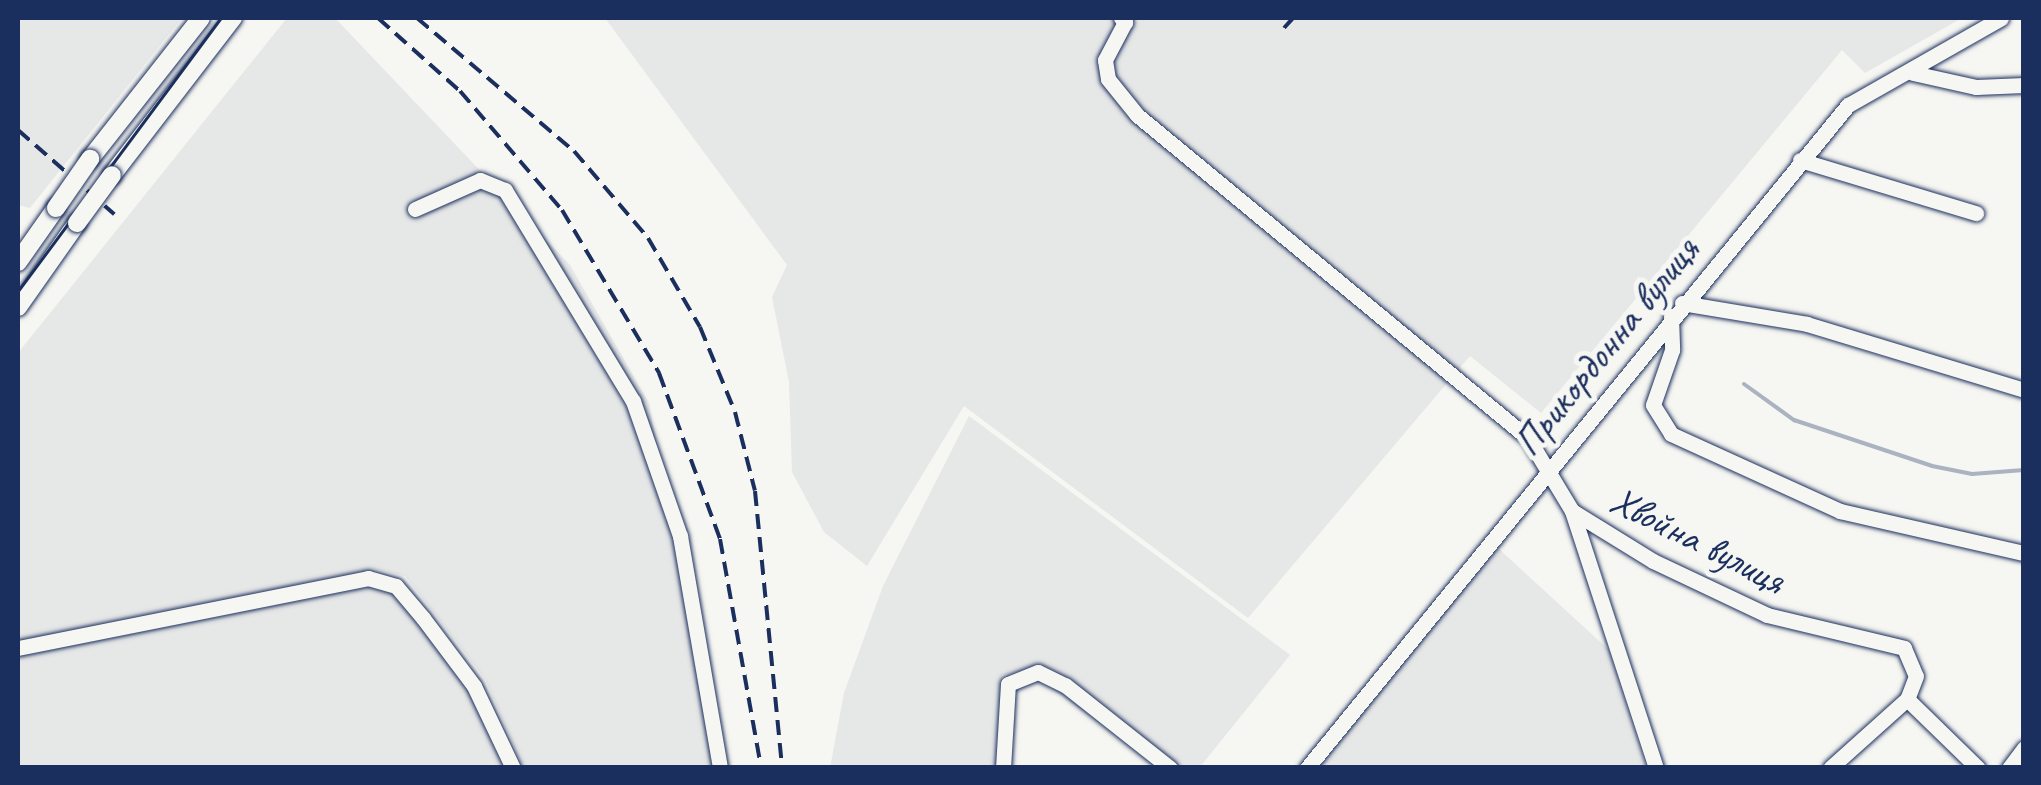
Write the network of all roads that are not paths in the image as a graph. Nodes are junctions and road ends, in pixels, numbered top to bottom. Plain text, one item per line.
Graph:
1 (183, 18) edge
2 (201, 18) edge
3 (1122, 18) edge
4 (2001, 18) edge
5 (227, 21) edge
6 (184, 39) junction
7 (1912, 73) junction
8 (2024, 84) edge
9 (1800, 160) junction
10 (414, 209) dead end
11 (1976, 212) dead end
12 (18, 262) edge
13 (1682, 302) junction
14 (18, 307) edge
15 (1670, 316) junction
16 (2024, 390) edge
17 (1547, 470) junction
18 (1572, 511) junction
19 (2024, 553) edge
20 (18, 648) edge
21 (1908, 699) junction
22 (2024, 748) edge
23 (512, 768) edge
24 (720, 768) edge
25 (1003, 768) edge
26 (1170, 768) edge
27 (1307, 768) edge
28 (1656, 768) edge
29 (1830, 768) edge
30 (1978, 768) edge
31 (2009, 768) edge

1 - 6 street
2 - 6 main road
3 - 17 street
4 - 7 street, Прикордонна вулиця
5 - 14 main road, bridge
6 - 12 main road, bridge
7 - 8 street
7 - 9 street, Прикордонна вулиця
9 - 11 street
9 - 13 street, Прикордонна вулиця
10 - 24 street
13 - 15 street, Прикордонна вулиця
13 - 16 street
15 - 17 street, Прикордонна вулиця
15 - 19 street, Хвойна вулиця
17 - 18 street
17 - 27 street, Прикордонна вулиця
18 - 21 street, Хвойна вулиця
18 - 28 street, Хвойна вулиця
20 - 23 street
21 - 29 street
21 - 30 street
22 - 31 street
25 - 26 street

